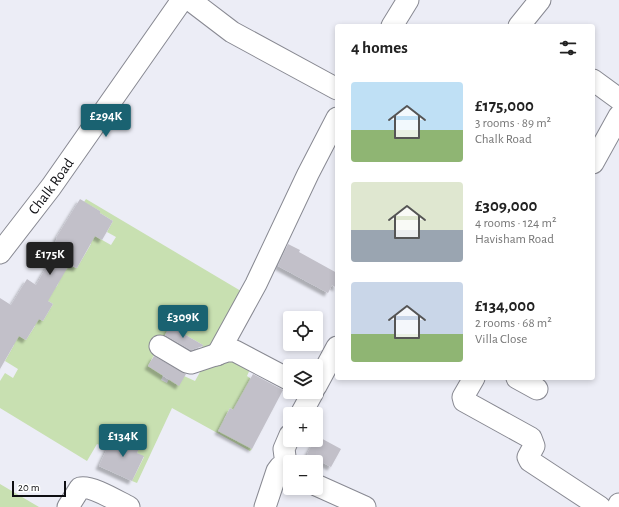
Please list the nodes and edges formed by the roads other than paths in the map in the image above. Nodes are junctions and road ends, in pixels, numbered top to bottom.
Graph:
1 (182, 0) edge
2 (190, 0) edge
3 (408, 0) edge
4 (533, 2) edge
5 (393, 24) edge
6 (520, 24) edge
7 (595, 81) edge
8 (335, 87) edge
9 (619, 99) edge
10 (619, 116) edge
11 (335, 122) edge
12 (595, 159) edge
13 (0, 253) edge
14 (160, 346) dead end
15 (335, 351) edge
16 (217, 355) junction
17 (323, 373) edge
18 (283, 376) edge
19 (473, 380) edge
20 (520, 380) edge
21 (537, 390) dead end
22 (283, 467) edge
23 (323, 488) edge
24 (68, 507) edge
25 (129, 507) edge
26 (265, 507) edge
27 (364, 507) edge
28 (600, 507) edge

1 - 13 street, Chalk Road
2 - 8 street
3 - 5 street
4 - 6 street
7 - 9 street
10 - 12 street
11 - 16 street
14 - 16 street
15 - 17 street
16 - 18 street
19 - 28 street
20 - 21 street
22 - 26 street
23 - 27 street
24 - 25 street

